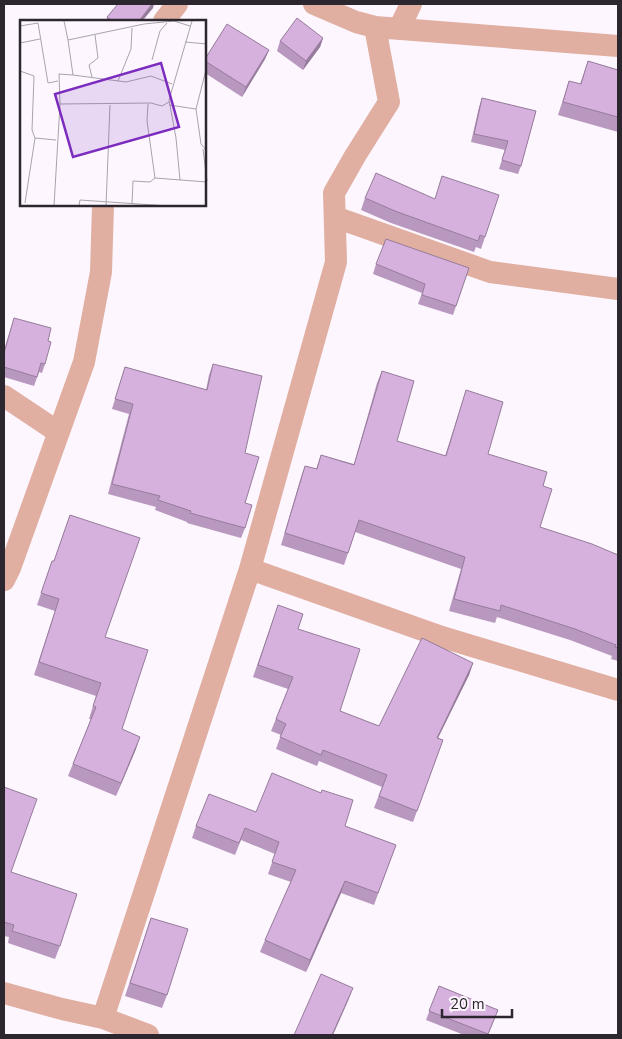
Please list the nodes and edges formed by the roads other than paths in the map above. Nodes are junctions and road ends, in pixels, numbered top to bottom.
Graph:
1 (178, 4) edge
2 (314, 4) edge
3 (411, 4) edge
4 (165, 20) edge
5 (376, 27) junction
6 (399, 29) junction
7 (618, 46) edge
8 (103, 206) edge
9 (335, 217) junction
10 (618, 289) edge
11 (4, 396) edge
12 (58, 432) junction
13 (250, 569) junction
14 (6, 575) edge
15 (618, 690) edge
16 (4, 993) edge
17 (103, 1018) junction
18 (148, 1035) edge

1 - 4 street
2 - 5 street
3 - 6 street
5 - 6 street
5 - 9 street
6 - 7 street
8 - 12 street
9 - 10 street
9 - 13 street
11 - 12 street
12 - 14 street
13 - 15 street
13 - 17 street
16 - 17 street
17 - 18 street

